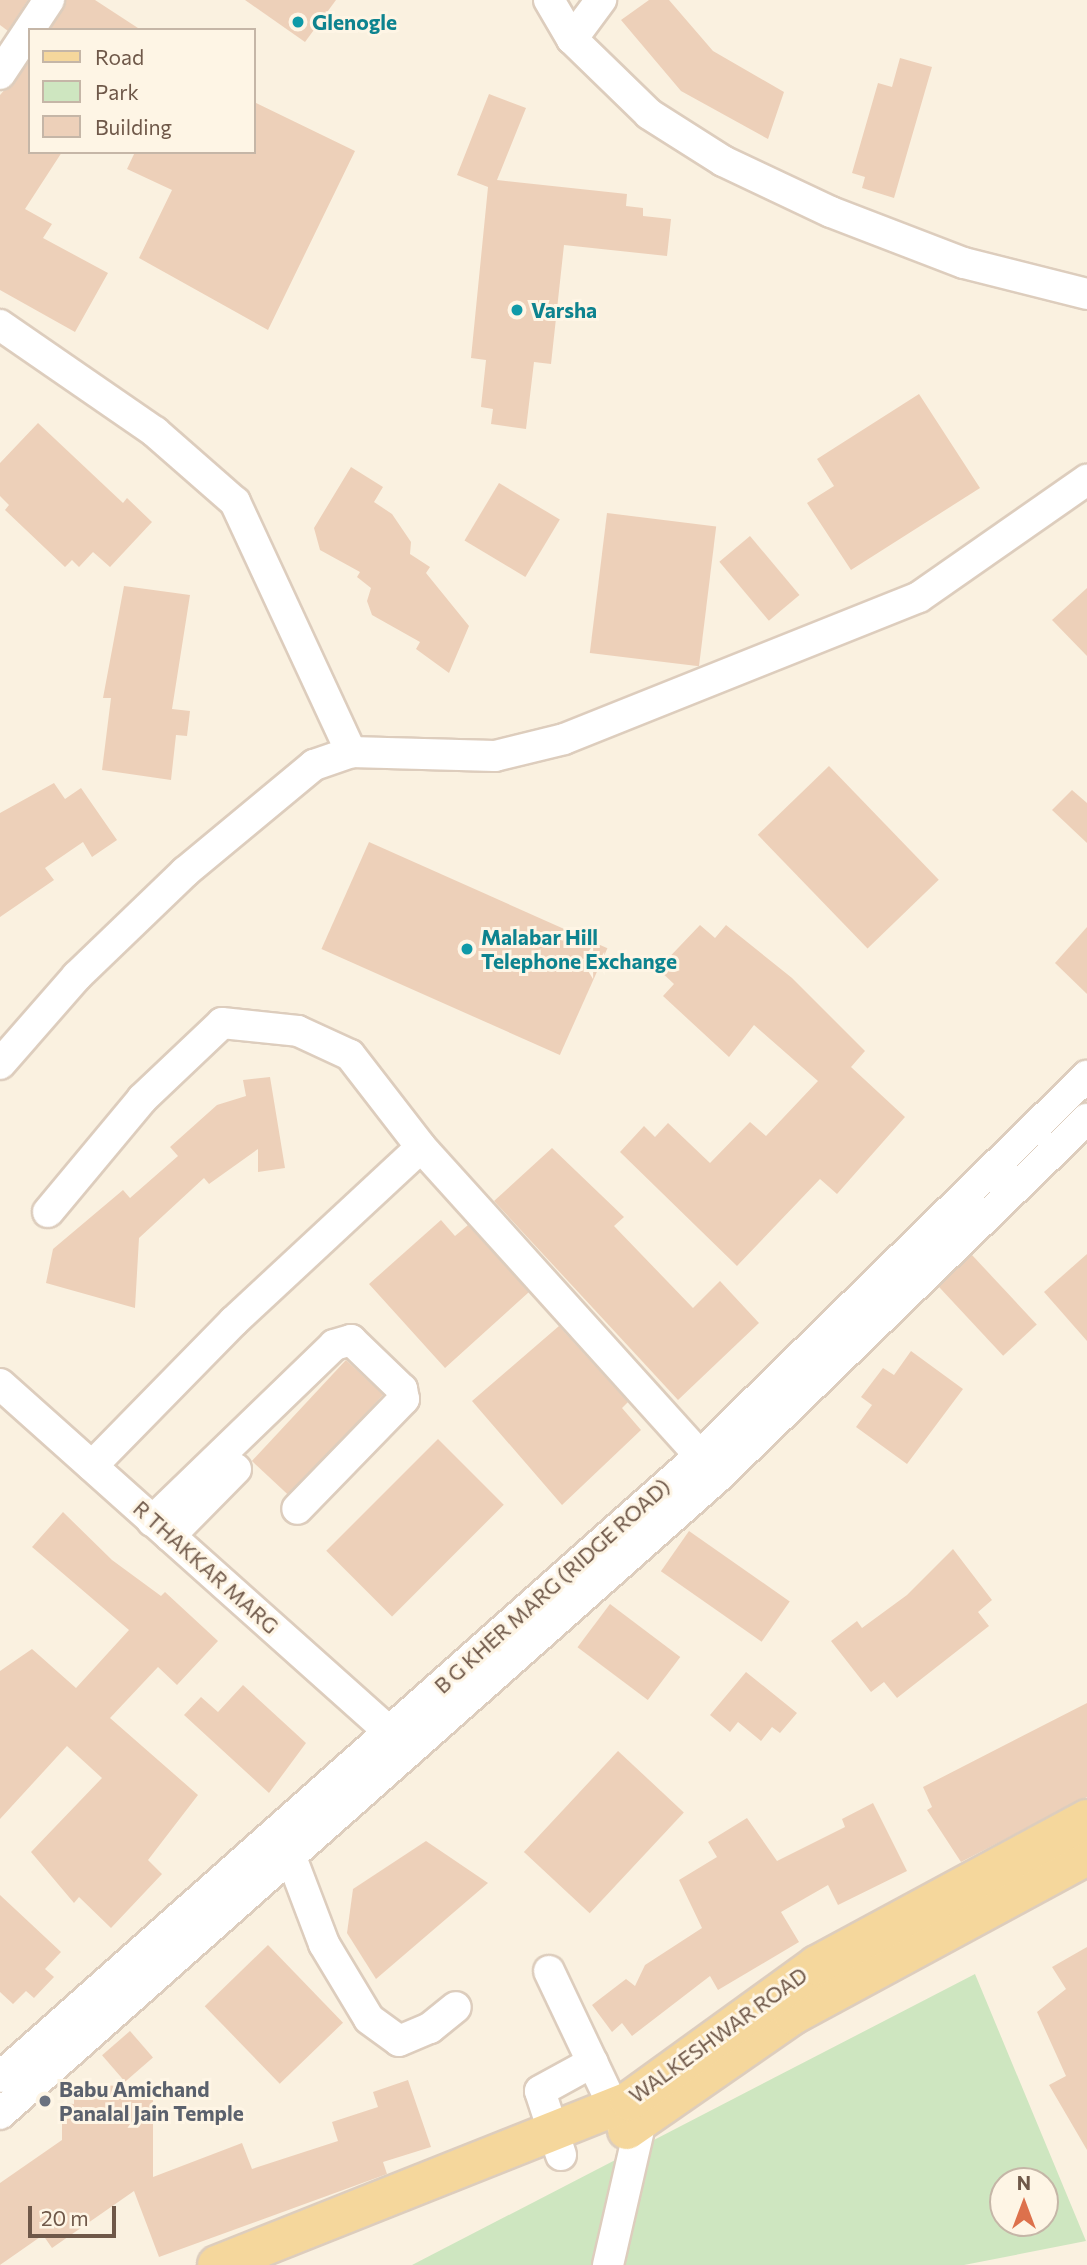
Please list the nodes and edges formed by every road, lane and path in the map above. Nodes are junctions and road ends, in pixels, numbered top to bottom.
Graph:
1 (48, 0) edge
2 (549, 0) edge
3 (601, 0) edge
4 (30, 28) edge
5 (28, 31) edge
6 (572, 39) junction
7 (0, 74) edge
8 (1087, 294) edge
9 (0, 325) edge
10 (1087, 480) edge
11 (351, 752) junction
12 (0, 1064) edge
13 (1087, 1076) edge
14 (1087, 1119) edge
15 (421, 1147) junction
16 (48, 1212) dead end
17 (0, 1384) edge
18 (92, 1466) junction
19 (709, 1466) junction
20 (236, 1469) dead end
21 (297, 1509) dead end
22 (161, 1528) junction
23 (389, 1730) junction
24 (410, 1752) junction
25 (1087, 1819) edge
26 (1087, 1856) edge
27 (291, 1857) junction
28 (548, 1971) dead end
29 (456, 2007) dead end
30 (593, 2063) junction
31 (0, 2077) edge
32 (0, 2114) edge
33 (627, 2116) junction
34 (558, 2143) junction
35 (217, 2265) edge
36 (278, 2265) edge
37 (608, 2265) edge

1 - 4 street
2 - 6 street
3 - 6 street
5 - 7 street
6 - 8 street
9 - 11 street
10 - 11 street
11 - 12 street
13 - 19 street, B G KHER MARG (RIDGE ROAD)
14 - 19 street, B G KHER MARG (RIDGE ROAD)
15 - 16 street
15 - 18 street
15 - 19 street
17 - 18 street, R THAKKAR MARG
18 - 22 street, R THAKKAR MARG
19 - 23 street, B G KHER MARG (RIDGE ROAD)
19 - 24 street, B G KHER MARG (RIDGE ROAD)
20 - 22 street
21 - 22 street
22 - 23 street, R THAKKAR MARG
23 - 24 street, R THAKKAR MARG
23 - 31 street, B G KHER MARG (RIDGE ROAD)
24 - 27 street, B G KHER MARG (RIDGE ROAD)
25 - 33 main road, WALKESHWAR ROAD
26 - 33 main road, WALKESHWAR ROAD
27 - 29 street
27 - 32 street, B G KHER MARG (RIDGE ROAD)
28 - 30 street
30 - 33 street
30 - 34 street
33 - 34 main road, WALKESHWAR ROAD
33 - 37 street
34 - 35 main road, WALKESHWAR ROAD
34 - 36 main road, WALKESHWAR ROAD

